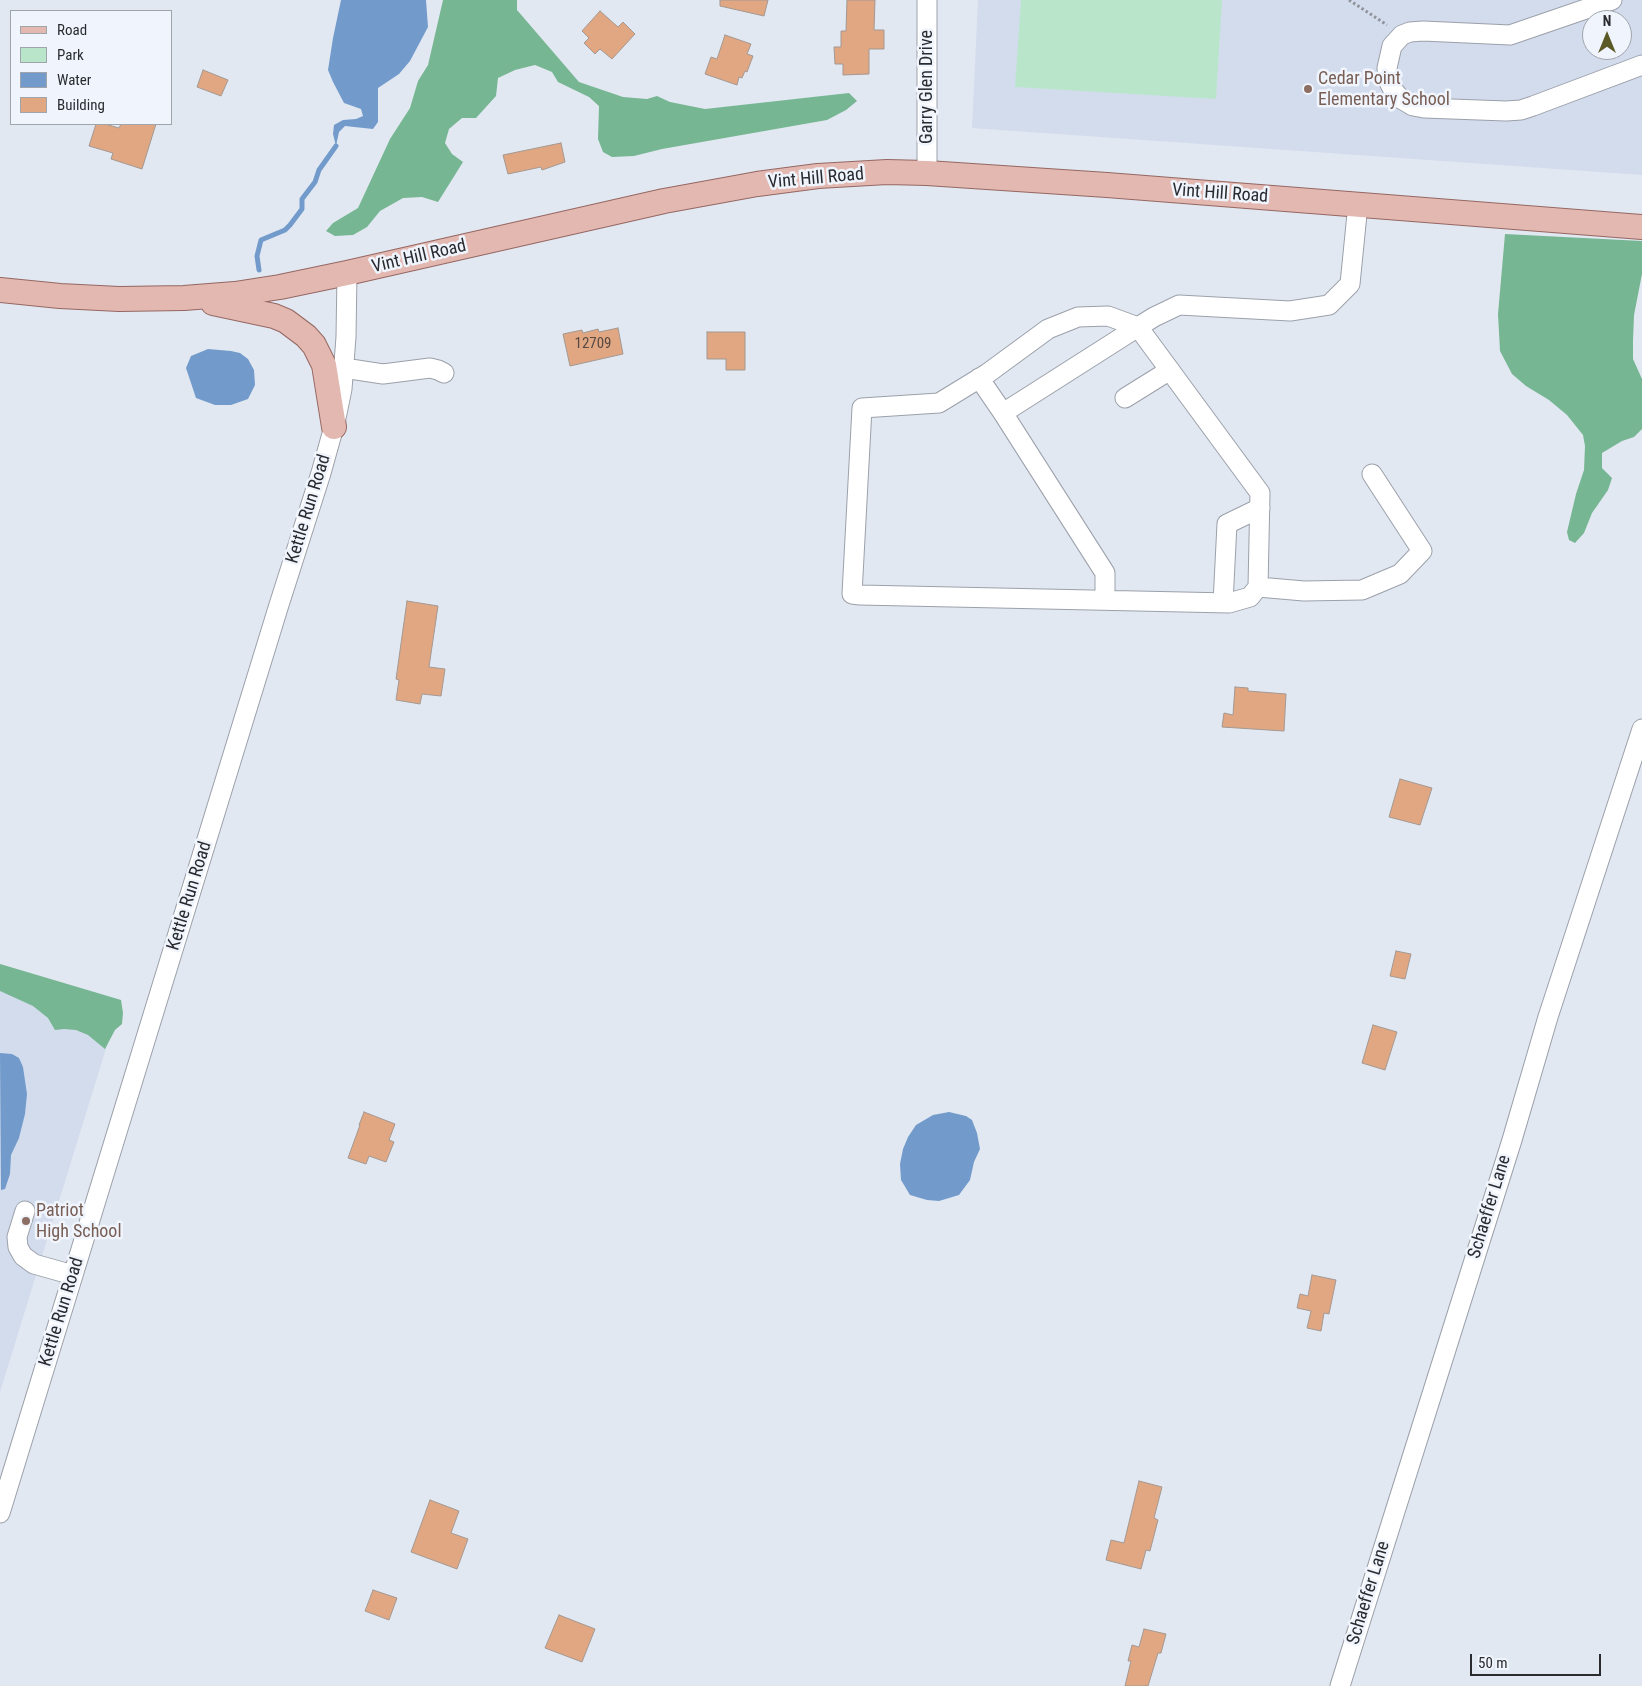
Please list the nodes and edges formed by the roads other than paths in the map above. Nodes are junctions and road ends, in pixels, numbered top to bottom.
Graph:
1 (926, 0) edge
2 (1612, 0) edge
3 (1642, 65) edge
4 (927, 173) junction
5 (1358, 204) junction
6 (1642, 226) edge
7 (347, 273) junction
8 (0, 290) edge
9 (184, 298) junction
10 (1138, 327) junction
11 (344, 368) junction
12 (1170, 370) junction
13 (444, 372) dead end
14 (979, 378) junction
15 (1125, 398) dead end
16 (1003, 414) junction
17 (334, 427) junction
18 (1372, 474) dead end
19 (1260, 508) junction
20 (1258, 586) junction
21 (1105, 600) junction
22 (1223, 603) junction
23 (1642, 729) edge
24 (25, 1210) dead end
25 (73, 1275) junction
26 (0, 1513) edge
27 (1340, 1686) edge

1 - 4 street, Garry Glen Drive
2 - 3 street
4 - 5 main road, Vint Hill Road
4 - 7 main road, Vint Hill Road
5 - 6 main road, Vint Hill Road
5 - 10 street
7 - 9 main road, Vint Hill Road
7 - 11 street, Kettle Run Road
8 - 9 main road, Vint Hill Road
9 - 17 main road
10 - 12 street
10 - 14 street
10 - 16 street
11 - 13 street
11 - 17 street, Kettle Run Road
12 - 15 street
12 - 19 street
14 - 16 street
14 - 21 street
16 - 21 street
17 - 25 street, Kettle Run Road
18 - 20 street
19 - 20 street
19 - 22 street
20 - 22 street
21 - 22 street
23 - 27 street, Schaeffer Lane
24 - 25 street
25 - 26 street, Kettle Run Road

